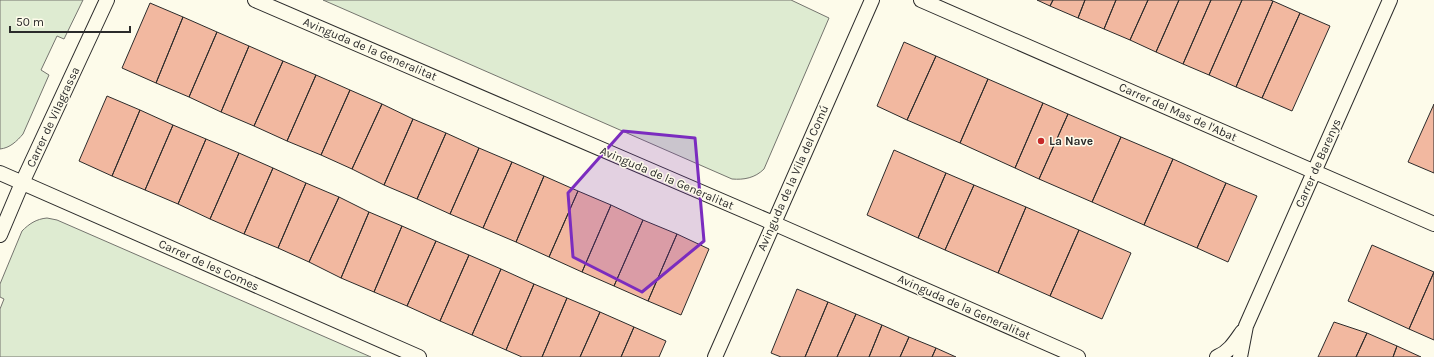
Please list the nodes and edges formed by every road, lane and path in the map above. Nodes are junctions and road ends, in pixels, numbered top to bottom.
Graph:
1 (107, 0) edge
2 (255, 0) edge
3 (872, 0) edge
4 (921, 0) edge
5 (1390, 0) edge
6 (1315, 172) junction
7 (0, 173) edge
8 (22, 183) junction
9 (773, 224) junction
10 (1434, 224) edge
11 (0, 234) edge
12 (1246, 326) junction
13 (418, 357) edge
14 (715, 357) edge
15 (1078, 357) edge
16 (1217, 357) edge
17 (1240, 357) edge

1 - 8 street, Carrer de Vilagrassa
2 - 9 street, Avinguda de la Generalitat
3 - 9 street, Avinguda de la Vila del Comú
4 - 6 street, Carrer del Mas de l'Abat
5 - 6 street, Carrer de Barenys
6 - 10 street, Carrer del Mas de l'Abat
6 - 12 street, Carrer de Barenys
7 - 8 street, Carrer de les Comes
8 - 11 street, Carrer de Vilagrassa
8 - 13 street, Carrer de les Comes
9 - 14 street, Avinguda de la Vila del Comú
9 - 15 street, Avinguda de la Generalitat
12 - 16 street, Carrer de Barenys
12 - 17 street, Carrer de Barenys

